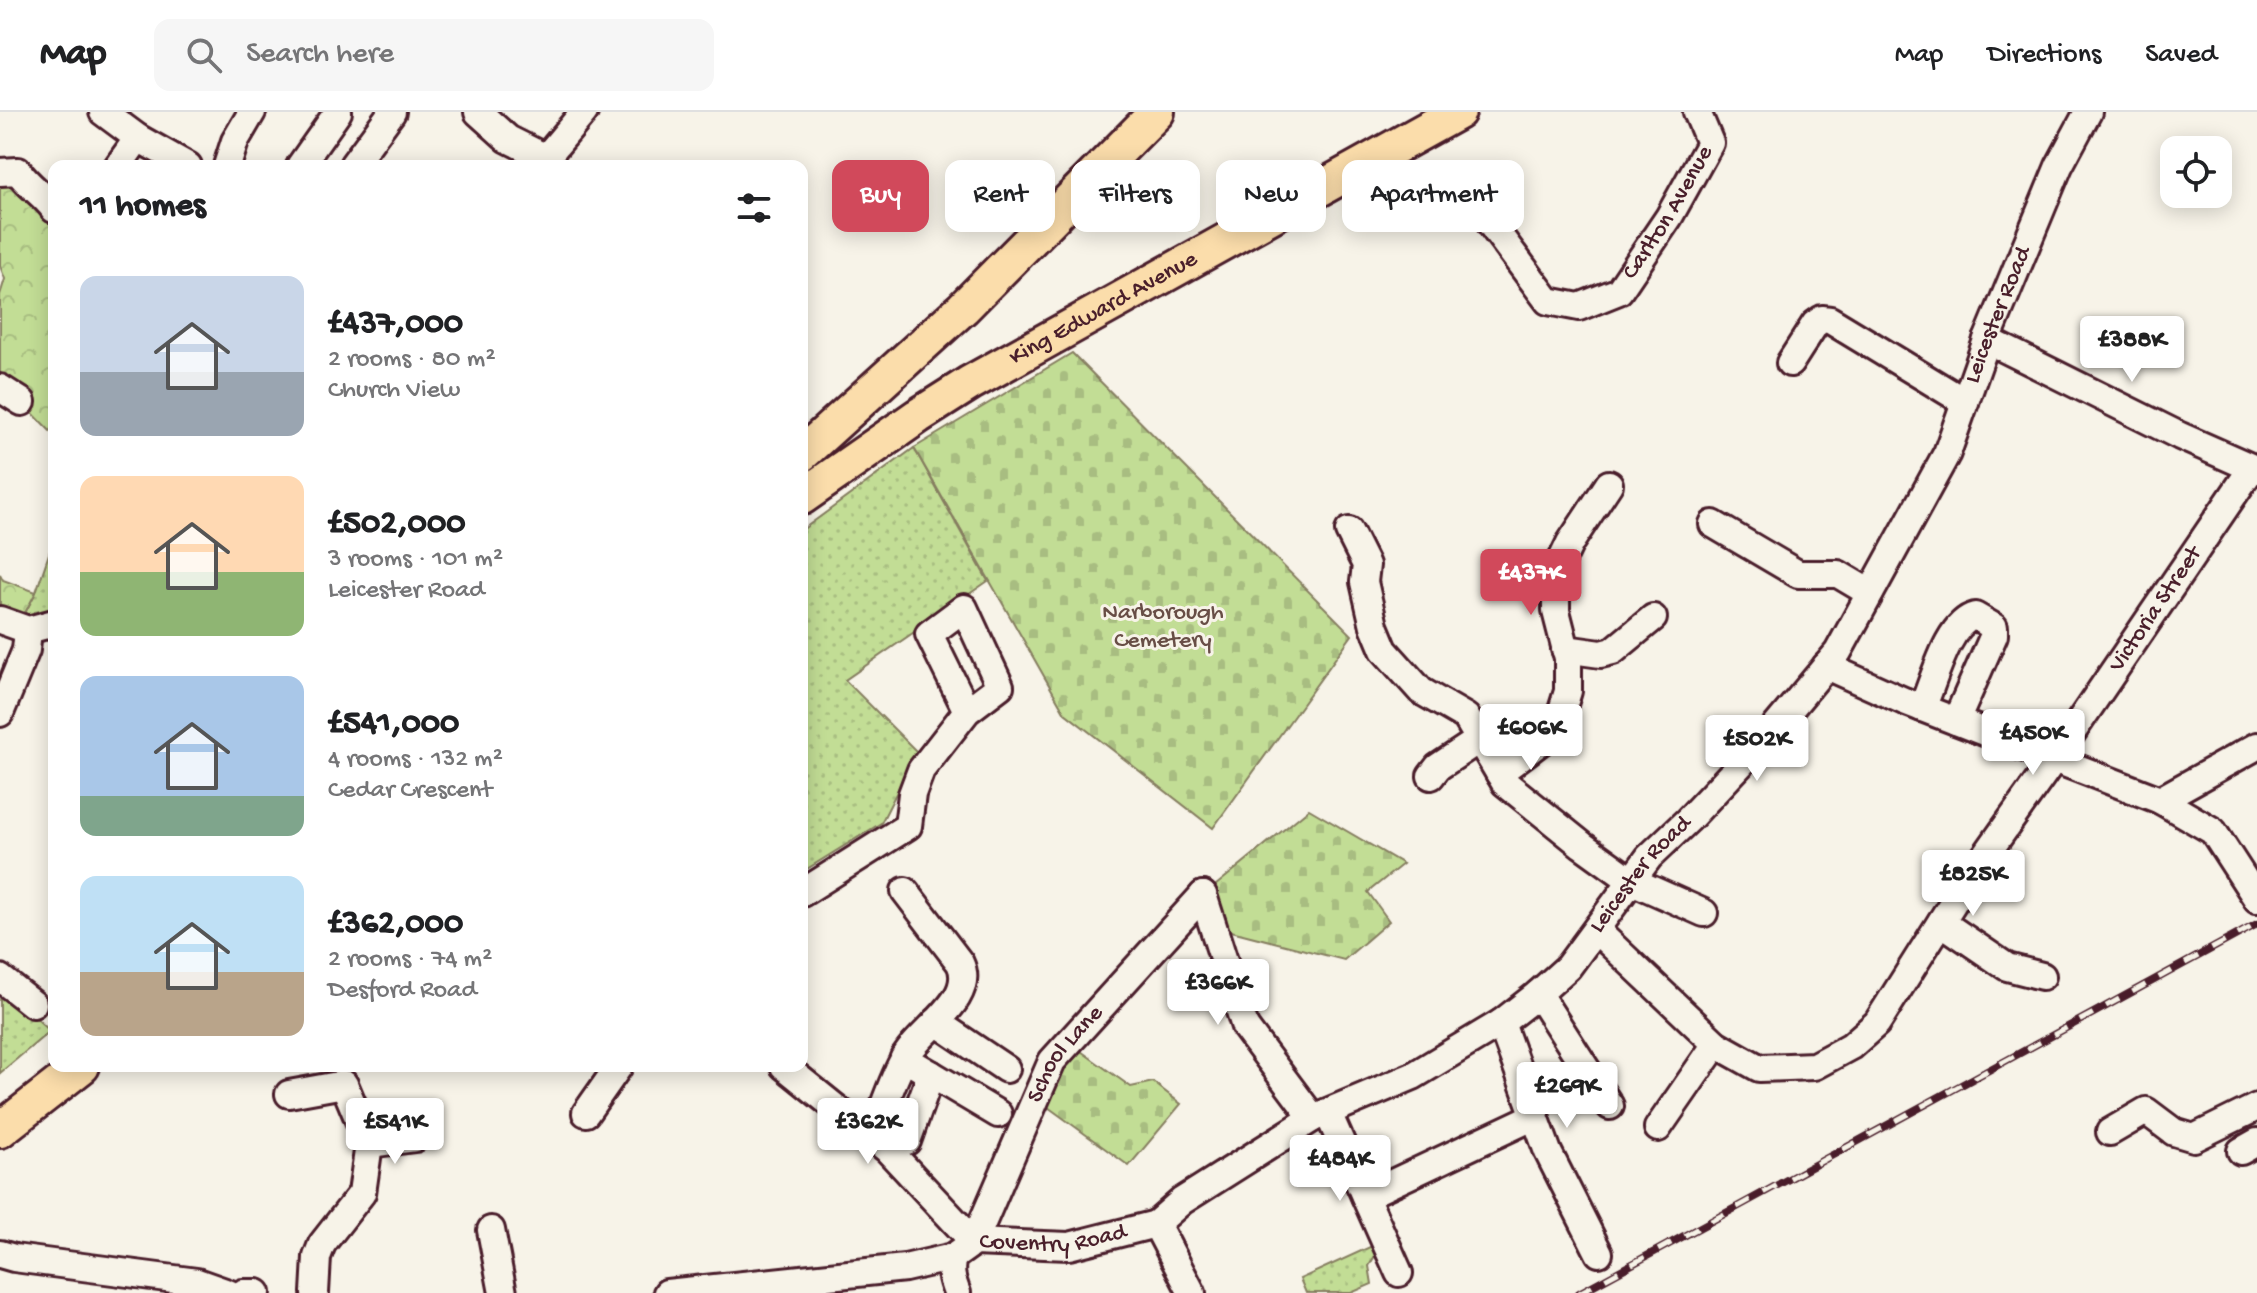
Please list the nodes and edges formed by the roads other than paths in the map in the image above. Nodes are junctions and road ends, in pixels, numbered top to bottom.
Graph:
1 (103, 112) edge
2 (252, 112) edge
3 (338, 112) edge
4 (392, 112) edge
5 (478, 112) edge
6 (584, 112) edge
7 (1157, 112) edge
8 (1458, 112) edge
9 (1697, 112) edge
10 (2088, 112) edge
11 (138, 138) junction
12 (122, 160) edge
13 (177, 160) edge
14 (230, 160) edge
15 (304, 160) edge
16 (357, 160) edge
17 (538, 160) edge
18 (543, 160) edge
19 (0, 172) edge
20 (48, 201) edge
21 (1497, 232) edge
22 (1987, 340) junction
23 (1790, 363) dead end
24 (0, 388) edge
25 (22, 402) dead end
26 (1965, 402) junction
27 (808, 449) edge
28 (2254, 469) edge
29 (1609, 484) dead end
30 (808, 493) edge
31 (1713, 524) dead end
32 (1349, 531) dead end
33 (1870, 593) junction
34 (1653, 618) dead end
35 (0, 620) edge
36 (48, 625) edge
37 (28, 630) junction
38 (1565, 649) junction
39 (1826, 666) junction
40 (1922, 708) junction
41 (967, 711) dead end
42 (0, 713) edge
43 (1956, 721) junction
44 (1480, 739) junction
45 (2257, 746) edge
46 (2054, 759) junction
47 (1499, 773) junction
48 (1431, 776) dead end
49 (2160, 800) junction
50 (1632, 881) junction
51 (808, 889) edge
52 (905, 891) dead end
53 (2252, 891) edge
54 (1704, 913) dead end
55 (1941, 922) junction
56 (1597, 931) junction
57 (2042, 976) dead end
58 (0, 978) edge
59 (1538, 994) junction
60 (33, 1004) dead end
61 (936, 1022) junction
62 (1501, 1023) junction
63 (1716, 1044) junction
64 (904, 1058) junction
65 (48, 1067) edge
66 (1006, 1069) dead end
67 (71, 1072) edge
68 (615, 1072) edge
69 (791, 1072) edge
70 (931, 1074) junction
71 (345, 1075) edge
72 (289, 1094) dead end
73 (14, 1102) edge
74 (1610, 1106) dead end
75 (2257, 1107) edge
76 (586, 1113) dead end
77 (998, 1114) dead end
78 (1321, 1116) junction
79 (1535, 1116) junction
80 (1658, 1128) dead end
81 (0, 1130) edge
82 (2110, 1132) dead end
83 (415, 1138) dead end
84 (872, 1138) junction
85 (907, 1141) dead end
86 (369, 1144) junction
87 (1365, 1196) junction
88 (1156, 1224) junction
89 (491, 1230) dead end
90 (964, 1250) junction
91 (1599, 1253) dead end
92 (0, 1254) edge
93 (1399, 1273) dead end
94 (228, 1293) edge
95 (243, 1293) edge
96 (257, 1293) edge
97 (315, 1293) edge
98 (503, 1293) edge
99 (667, 1293) edge
100 (957, 1293) edge
101 (1192, 1293) edge

1 - 11 street
2 - 14 street
3 - 15 street
4 - 16 street
5 - 17 street
6 - 18 street
7 - 27 main road
8 - 30 main road, King Edward Avenue
9 - 21 street, Carlton Avenue
10 - 22 street, Leicester Road
11 - 12 street
11 - 13 street
19 - 20 street
22 - 26 street, Leicester Road
22 - 28 street
23 - 26 street
24 - 25 street
26 - 33 street, Leicester Road
28 - 46 street, Victoria Street
29 - 38 street
31 - 33 street
32 - 44 street
33 - 39 street, Leicester Road
34 - 38 street
35 - 37 street
36 - 37 street
37 - 42 street
38 - 47 street
39 - 40 street
39 - 50 street, Leicester Road
40 - 43 street
40 - 43 street
41 - 51 street
43 - 46 street
44 - 47 street
44 - 48 street
45 - 49 street
46 - 49 street
46 - 55 street, Victoria Street
47 - 50 street
49 - 53 street
50 - 54 street
50 - 56 street, Leicester Road
52 - 61 street
55 - 57 street
55 - 63 street, Victoria Street
56 - 59 street, Leicester Road
56 - 63 street, Victoria Street
58 - 60 street
59 - 62 street, Leicester Road
59 - 74 street
61 - 64 street
61 - 66 street
62 - 78 street, Leicester Road
62 - 79 street
63 - 80 street
64 - 70 street
64 - 84 street
65 - 73 main road
67 - 73 main road
68 - 76 street
69 - 84 street
70 - 77 street
70 - 85 street
71 - 72 street
71 - 86 street
73 - 81 main road
75 - 82 street
78 - 87 street
78 - 88 street, Leicester Road
78 - 90 street, School Lane
79 - 87 street
79 - 91 street
83 - 86 street
84 - 90 street
86 - 97 street
87 - 93 street
88 - 90 street, Coventry Road
88 - 101 street
89 - 98 street
90 - 99 street, Coventry Road
90 - 100 street
92 - 94 street
95 - 96 street

